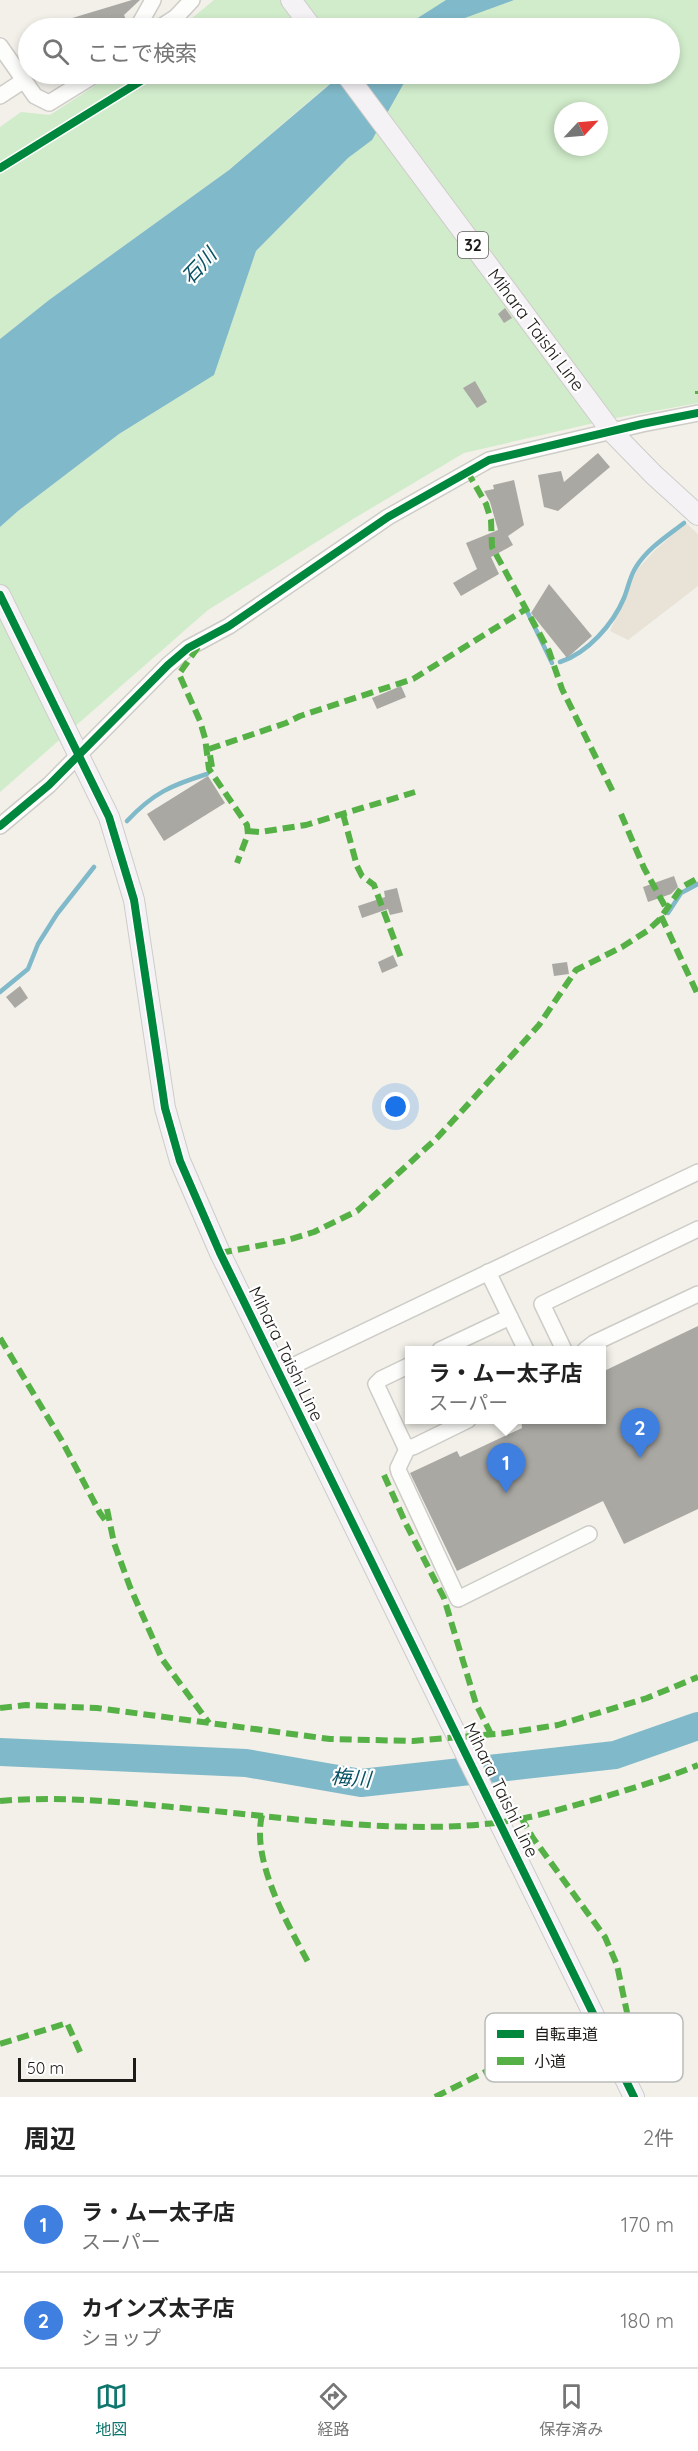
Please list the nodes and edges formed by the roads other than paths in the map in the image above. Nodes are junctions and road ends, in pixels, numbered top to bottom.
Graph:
1 (153, 0) edge
2 (192, 0) edge
3 (291, 0) edge
4 (143, 18) edge
5 (174, 18) edge
6 (304, 18) edge
7 (0, 46) edge
8 (18, 73) edge
9 (18, 84) edge
10 (25, 84) edge
11 (80, 84) edge
12 (353, 84) edge
13 (0, 96) edge
14 (698, 413) edge
15 (606, 424) junction
16 (698, 515) edge
17 (0, 595) edge
18 (75, 750) junction
19 (0, 826) edge
20 (698, 1172) edge
21 (698, 1229) edge
22 (488, 1272) junction
23 (698, 1294) edge
24 (510, 1317) junction
25 (448, 1346) edge
26 (524, 1346) edge
27 (562, 1346) edge
28 (590, 1346) edge
29 (405, 1367) edge
30 (278, 1372) junction
31 (458, 1424) edge
32 (408, 1447) junction
33 (589, 1534) dead end
34 (593, 2013) edge
35 (627, 2082) edge
36 (634, 2097) edge

1 - 4 street
2 - 5 street
3 - 6 main road
7 - 8 street
9 - 13 street
10 - 11 street
12 - 15 main road, Mihara Taishi Line / 32
14 - 15 street
15 - 16 main road, Mihara Taishi Line / 32
15 - 18 street
17 - 18 main road, Mihara Taishi Line
18 - 19 street
18 - 30 main road, Mihara Taishi Line
20 - 22 street
21 - 27 street
22 - 24 street
22 - 30 street
23 - 28 street
24 - 25 street
24 - 26 street
29 - 32 street
30 - 34 main road, Mihara Taishi Line
31 - 32 street
32 - 33 street
35 - 36 main road, Mihara Taishi Line

